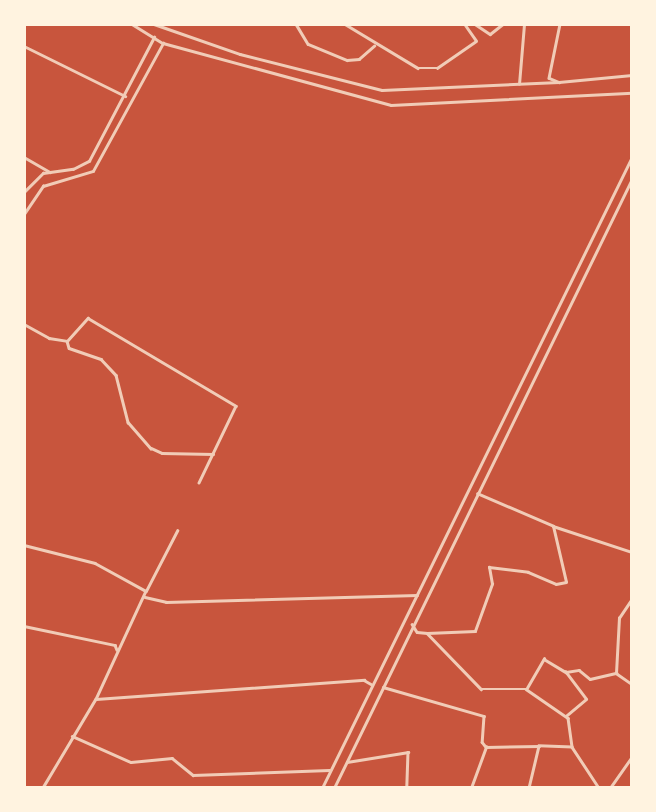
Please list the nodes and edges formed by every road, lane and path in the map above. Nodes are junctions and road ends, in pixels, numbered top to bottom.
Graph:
1 (132, 24) edge
2 (154, 24) edge
3 (290, 24) edge
4 (345, 24) edge
5 (464, 24) edge
6 (475, 24) edge
7 (503, 24) edge
8 (523, 24) edge
9 (560, 24) edge
10 (296, 25) edge
11 (154, 37) junction
12 (163, 43) junction
13 (24, 46) edge
14 (374, 46) junction
15 (632, 75) edge
16 (559, 82) junction
17 (519, 84) junction
18 (632, 93) edge
19 (125, 96) junction
20 (24, 157) edge
21 (632, 157) edge
22 (50, 172) junction
23 (632, 179) edge
24 (24, 192) edge
25 (24, 214) edge
26 (24, 324) edge
27 (67, 341) junction
28 (213, 455) junction
29 (199, 483) dead end
30 (478, 494) junction
31 (553, 526) junction
32 (177, 531) dead end
33 (24, 545) edge
34 (632, 552) edge
35 (146, 591) junction
36 (417, 595) junction
37 (145, 597) junction
38 (632, 599) edge
39 (411, 624) junction
40 (24, 626) edge
41 (427, 634) junction
42 (118, 652) junction
43 (566, 672) junction
44 (616, 673) junction
45 (632, 684) edge
46 (372, 685) junction
47 (383, 687) junction
48 (526, 689) junction
49 (96, 699) junction
50 (566, 716) junction
51 (72, 736) junction
52 (486, 747) junction
53 (539, 747) junction
54 (572, 747) junction
55 (630, 760) edge
56 (347, 762) junction
57 (330, 771) junction
58 (43, 788) edge
59 (322, 788) edge
60 (334, 788) edge
61 (407, 788) edge
62 (471, 788) edge
63 (529, 788) edge
64 (599, 788) edge
65 (610, 788) edge

1 - 11 street
2 - 17 street
3 - 10 street
4 - 14 street
5 - 14 street
6 - 7 street
8 - 17 street
9 - 16 street
10 - 14 street
11 - 12 street
11 - 19 street
12 - 18 street
12 - 25 street
13 - 19 street
15 - 16 street
16 - 17 street
19 - 22 street
20 - 22 street
21 - 36 street
22 - 24 street
23 - 30 street
26 - 27 street
27 - 28 street
27 - 28 street
28 - 29 street
30 - 31 street
30 - 39 street
31 - 34 street
31 - 41 street
32 - 35 street
33 - 35 street
35 - 37 street
36 - 37 street
36 - 46 street
37 - 42 street
38 - 44 street
39 - 41 street
39 - 47 street
40 - 42 street
41 - 48 street
42 - 49 street
43 - 44 street
43 - 48 street
43 - 50 street
44 - 45 street
46 - 49 street
46 - 57 street
47 - 52 street
47 - 56 street
48 - 50 street
49 - 51 street
50 - 54 street
51 - 57 street
51 - 58 street
52 - 53 street
52 - 62 street
53 - 54 street
53 - 63 street
54 - 64 street
55 - 65 street
56 - 60 street
56 - 61 street
57 - 59 street

